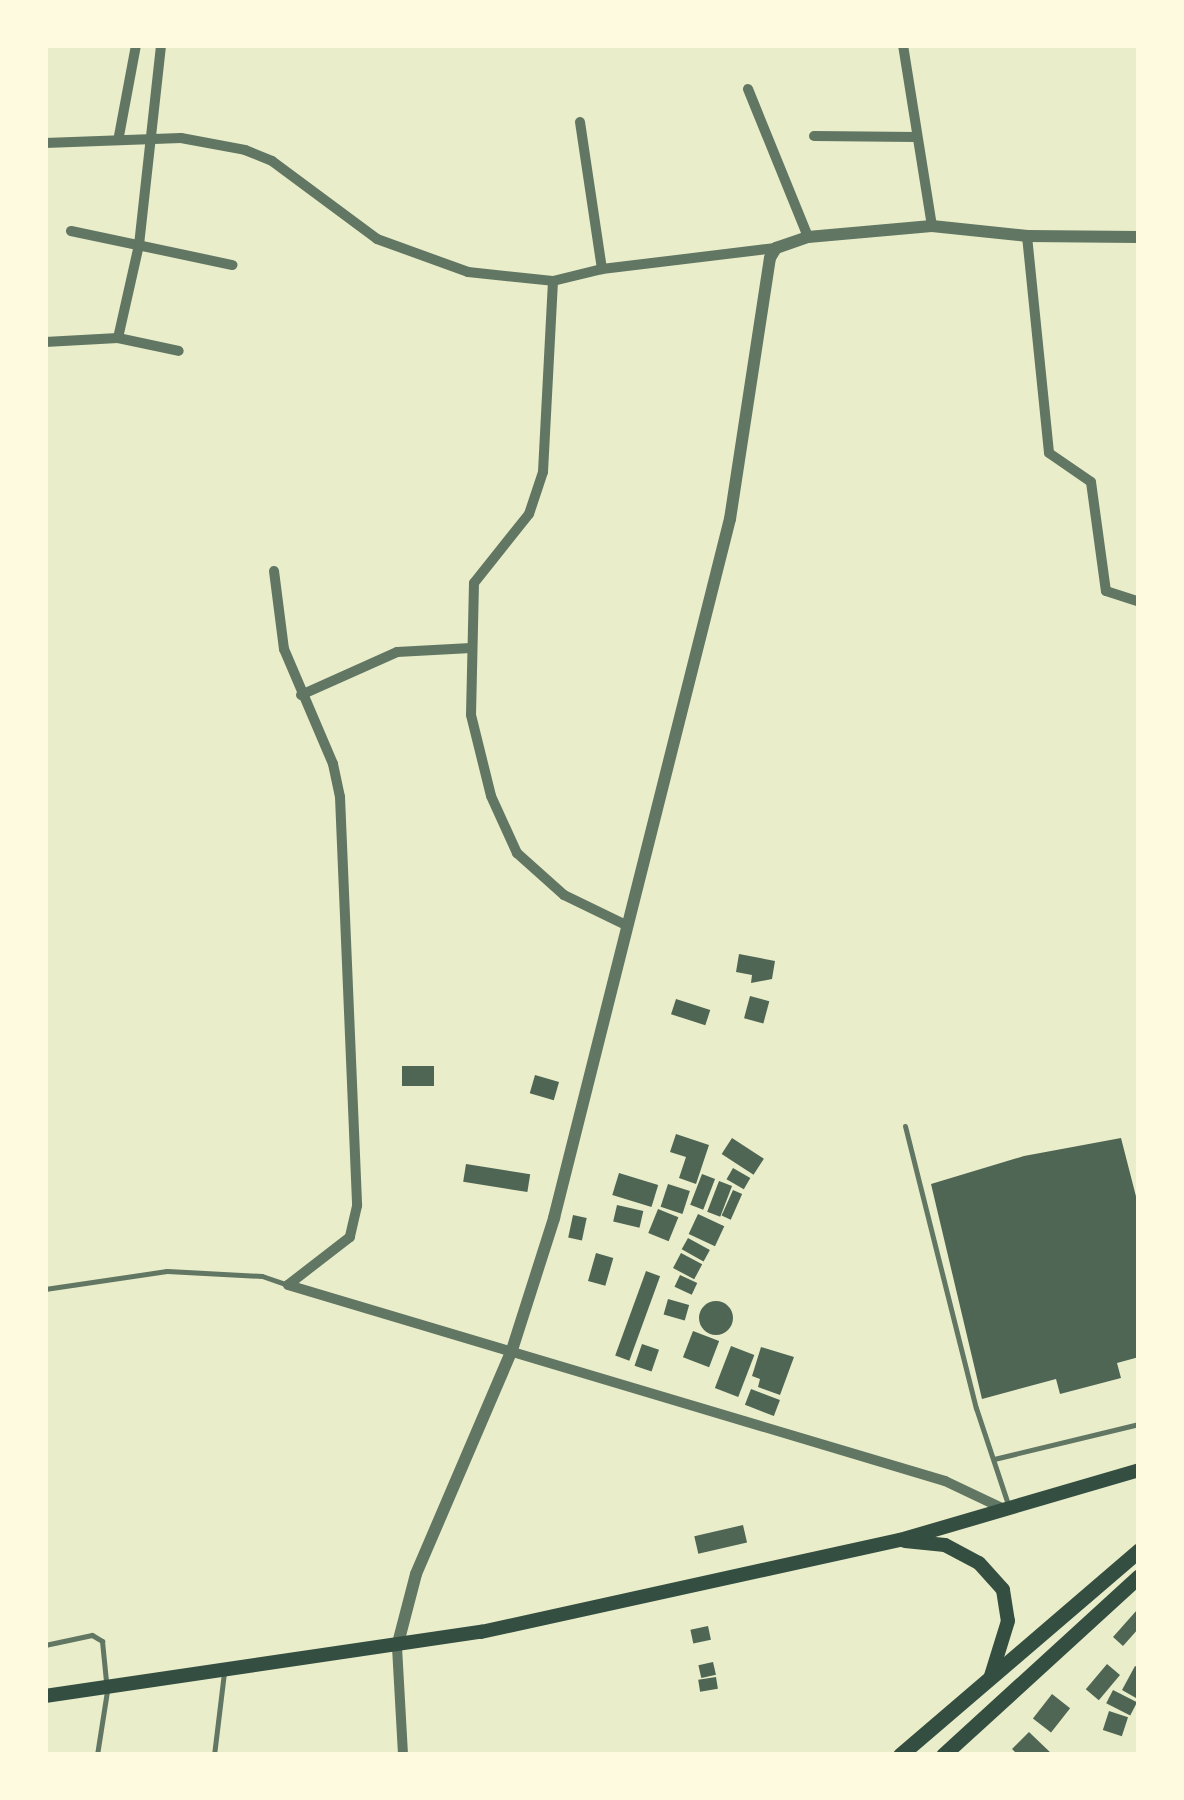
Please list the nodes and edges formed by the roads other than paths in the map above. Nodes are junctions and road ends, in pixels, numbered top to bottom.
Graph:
1 (136, 45) edge
2 (161, 45) edge
3 (903, 45) edge
4 (748, 90) dead end
5 (580, 122) dead end
6 (119, 136) junction
7 (814, 136) dead end
8 (916, 137) junction
9 (148, 138) junction
10 (45, 142) edge
11 (932, 226) junction
12 (71, 231) dead end
13 (1027, 236) junction
14 (808, 237) junction
15 (1139, 237) edge
16 (139, 245) junction
17 (776, 248) junction
18 (232, 265) dead end
19 (602, 269) junction
20 (552, 282) junction
21 (118, 338) junction
22 (45, 342) edge
23 (180, 351) dead end
24 (274, 572) dead end
25 (1139, 602) edge
26 (471, 648) junction
27 (301, 695) junction
28 (624, 924) junction
29 (904, 1126) dead end
30 (288, 1285) junction
31 (45, 1289) edge
32 (512, 1350) junction
33 (1139, 1424) edge
34 (994, 1459) junction
35 (1139, 1470) edge
36 (1005, 1507) junction
37 (900, 1540) junction
38 (1139, 1550) edge
39 (1139, 1576) edge
40 (45, 1645) edge
41 (398, 1647) junction
42 (224, 1672) junction
43 (991, 1676) junction
44 (107, 1691) junction
45 (45, 1696) edge
46 (97, 1755) edge
47 (214, 1755) edge
48 (403, 1755) edge
49 (900, 1755) edge
50 (942, 1755) edge

1 - 6 street
2 - 9 street
3 - 8 street
4 - 14 street
5 - 19 street
6 - 9 street
6 - 10 street
7 - 8 street
8 - 11 street
9 - 16 street
9 - 20 street
11 - 13 street
11 - 14 street
12 - 16 street
13 - 15 street
13 - 25 street
14 - 17 street
16 - 18 street
16 - 21 street
17 - 19 street
17 - 28 street
19 - 20 street
20 - 26 street
21 - 22 street
21 - 23 street
24 - 27 street
26 - 27 street
26 - 28 street
27 - 30 street
28 - 32 street
29 - 34 lane
30 - 31 lane
30 - 32 street
32 - 36 street
32 - 41 street
33 - 34 lane
34 - 36 lane
35 - 36 main road
36 - 37 main road
37 - 41 main road
37 - 43 main road
38 - 43 main road
39 - 50 main road
40 - 44 lane
41 - 42 main road
41 - 48 street
42 - 44 main road
42 - 47 lane
43 - 49 main road
44 - 45 main road
44 - 46 lane

